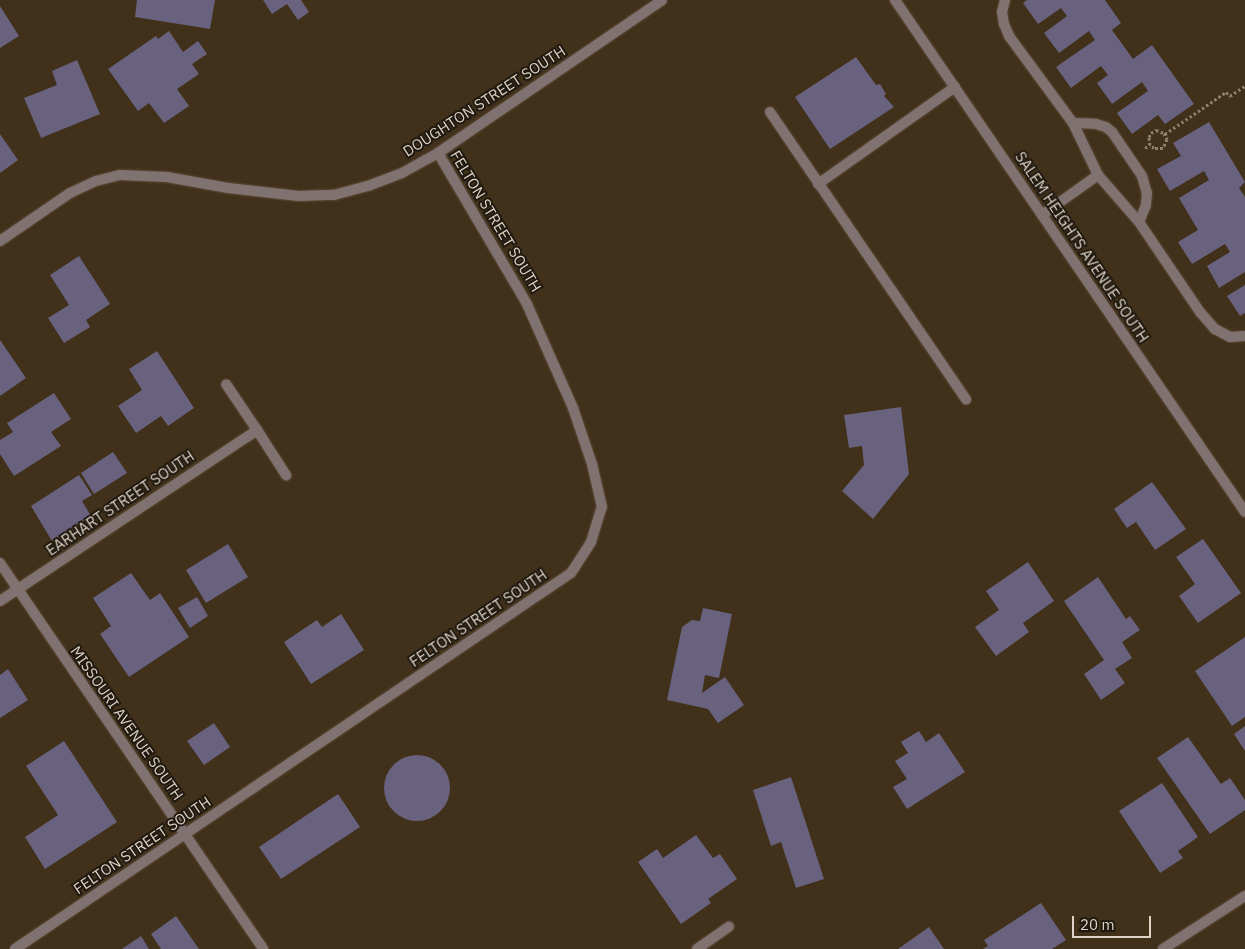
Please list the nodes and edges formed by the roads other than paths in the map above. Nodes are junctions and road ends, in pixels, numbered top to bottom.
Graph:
1 (662, 0) edge
2 (895, 0) edge
3 (1005, 0) edge
4 (954, 87) junction
5 (770, 112) dead end
6 (1073, 123) junction
7 (438, 153) junction
8 (1098, 176) junction
9 (818, 184) junction
10 (1042, 215) junction
11 (1139, 222) junction
12 (0, 241) edge
13 (1245, 336) edge
14 (226, 384) dead end
15 (966, 399) dead end
16 (257, 430) junction
17 (286, 475) dead end
18 (1245, 512) edge
19 (0, 563) edge
20 (17, 590) junction
21 (0, 601) edge
22 (186, 834) junction
23 (1245, 896) edge
24 (729, 927) dead end
25 (15, 949) edge
26 (263, 949) edge
27 (697, 949) edge
28 (1163, 949) edge

1 - 7 street, DOUGHTON STREET SOUTH
2 - 4 street, SALEM HEIGHTS AVENUE SOUTH
3 - 6 street
4 - 9 street
4 - 10 street, SALEM HEIGHTS AVENUE SOUTH
5 - 9 street
6 - 8 street
6 - 11 street
7 - 12 street, DOUGHTON STREET SOUTH
7 - 22 street, FELTON STREET SOUTH
8 - 10 street
8 - 11 street
9 - 15 street
10 - 18 street, SALEM HEIGHTS AVENUE SOUTH
11 - 13 street
14 - 16 street
16 - 17 street
16 - 20 street, EARHART STREET SOUTH
19 - 20 street, MISSOURI AVENUE SOUTH
20 - 21 street, EARHART STREET SOUTH
20 - 22 street, MISSOURI AVENUE SOUTH
22 - 25 street, FELTON STREET SOUTH
22 - 26 street, MISSOURI AVENUE SOUTH
23 - 28 street
24 - 27 street

